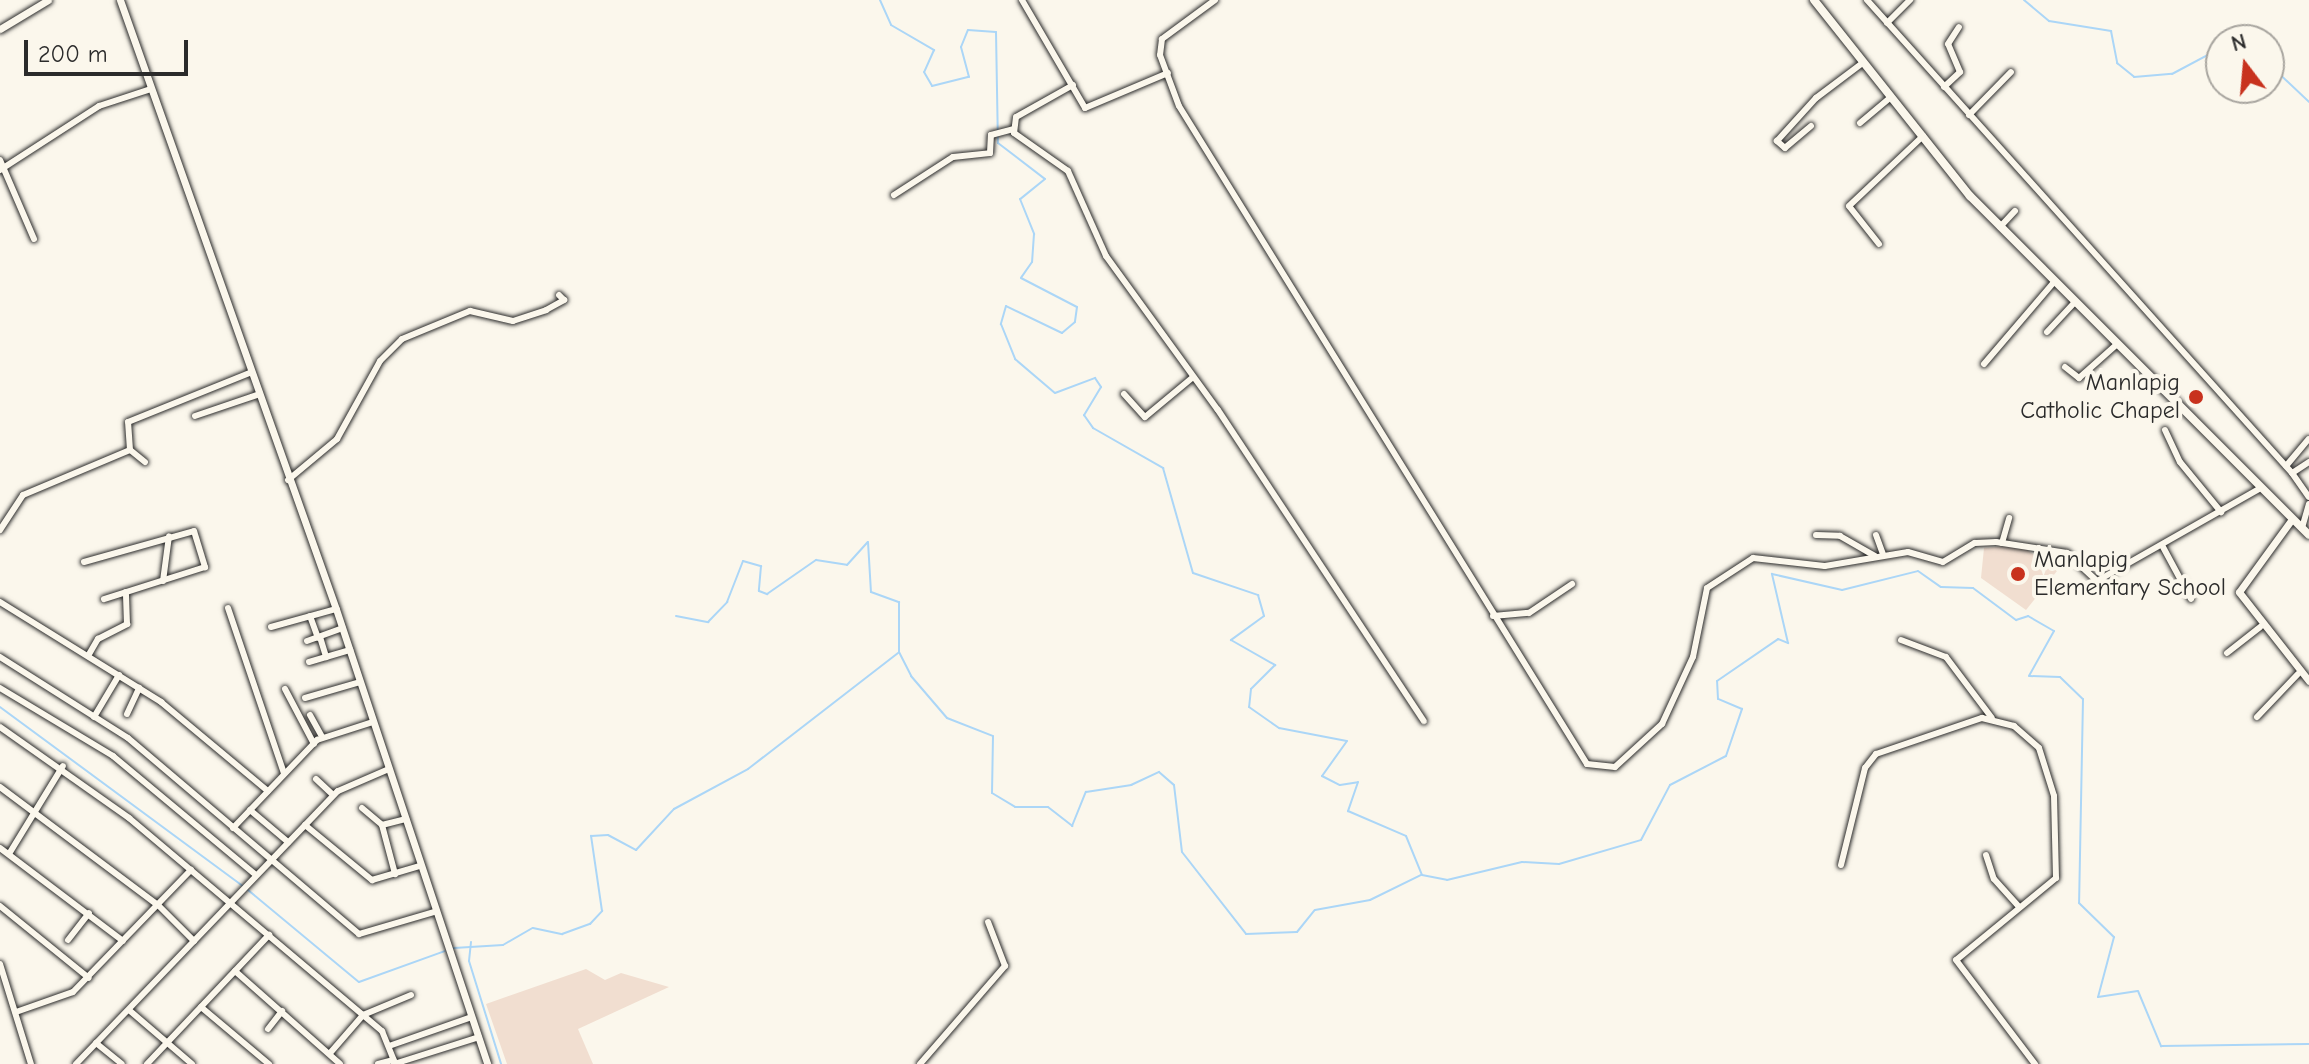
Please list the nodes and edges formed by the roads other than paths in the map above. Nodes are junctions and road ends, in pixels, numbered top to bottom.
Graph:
1 (48, 0) edge
2 (120, 0) edge
3 (1022, 0) edge
4 (1215, 0) edge
5 (1814, 0) edge
6 (1867, 0) edge
7 (1910, 0) edge
8 (1887, 23) junction
9 (1959, 27) dead end
10 (0, 29) edge
11 (1864, 62) junction
12 (2011, 72) dead end
13 (1168, 73) junction
14 (1073, 85) junction
15 (1944, 87) junction
16 (151, 89) junction
17 (1891, 97) junction
18 (1969, 115) junction
19 (1860, 123) dead end
20 (1811, 126) dead end
21 (1013, 129) junction
22 (1923, 136) junction
23 (1, 166) edge
24 (894, 195) dead end
25 (2015, 211) dead end
26 (2000, 227) junction
27 (34, 239) dead end
28 (1879, 244) dead end
29 (2054, 282) junction
30 (559, 295) dead end
31 (2074, 303) junction
32 (2047, 332) dead end
33 (2116, 345) junction
34 (1984, 364) dead end
35 (2065, 367) dead end
36 (249, 373) junction
37 (1192, 378) junction
38 (1124, 394) dead end
39 (257, 395) junction
40 (195, 416) dead end
41 (2165, 430) dead end
42 (2309, 439) edge
43 (130, 450) junction
44 (145, 462) dead end
45 (2309, 462) edge
46 (2286, 466) junction
47 (2292, 473) junction
48 (288, 480) junction
49 (2259, 489) junction
50 (2309, 496) edge
51 (2309, 504) edge
52 (2221, 512) junction
53 (2009, 518) dead end
54 (2292, 519) junction
55 (0, 530) edge
56 (2305, 532) edge
57 (1816, 535) dead end
58 (1876, 535) dead end
59 (169, 536) junction
60 (2002, 543) junction
61 (2163, 547) junction
62 (1879, 555) junction
63 (84, 562) dead end
64 (163, 581) junction
65 (2091, 581) junction
66 (1572, 584) dead end
67 (126, 592) junction
68 (2096, 592) dead end
69 (104, 599) dead end
70 (2191, 599) dead end
71 (0, 602) edge
72 (228, 608) dead end
73 (336, 609) junction
74 (310, 616) junction
75 (1493, 616) junction
76 (271, 627) dead end
77 (2260, 627) junction
78 (343, 628) junction
79 (319, 637) junction
80 (1901, 640) dead end
81 (307, 641) dead end
82 (350, 650) junction
83 (2227, 653) dead end
84 (88, 656) junction
85 (0, 657) edge
86 (326, 657) junction
87 (309, 662) dead end
88 (2298, 674) junction
89 (119, 675) junction
90 (2309, 681) edge
91 (360, 682) junction
92 (0, 688) edge
93 (139, 688) junction
94 (285, 689) dead end
95 (305, 698) dead end
96 (127, 714) dead end
97 (310, 715) dead end
98 (94, 717) junction
99 (2257, 717) dead end
100 (1992, 718) junction
101 (1424, 721) dead end
102 (373, 722) junction
103 (0, 727) edge
104 (322, 737) junction
105 (314, 744) junction
106 (63, 766) junction
107 (389, 769) junction
108 (284, 773) junction
109 (316, 779) dead end
110 (0, 787) edge
111 (268, 791) junction
112 (333, 795) junction
113 (35, 808) junction
114 (362, 808) dead end
115 (250, 810) junction
116 (406, 819) junction
117 (305, 825) junction
118 (382, 825) junction
119 (233, 828) junction
120 (288, 842) junction
121 (0, 848) edge
122 (9, 854) junction
123 (1986, 855) dead end
124 (270, 860) junction
125 (1841, 865) dead end
126 (420, 866) junction
127 (191, 870) junction
128 (395, 874) junction
129 (256, 875) junction
130 (230, 902) junction
131 (158, 905) junction
132 (0, 906) edge
133 (2019, 907) junction
134 (437, 911) junction
135 (89, 913) junction
136 (988, 922) dead end
137 (269, 935) junction
138 (68, 940) dead end
139 (123, 941) junction
140 (194, 941) junction
141 (0, 964) edge
142 (235, 971) junction
143 (89, 978) junction
144 (10, 990) junction
145 (0, 993) edge
146 (411, 995) dead end
147 (201, 1007) junction
148 (129, 1010) junction
149 (282, 1011) junction
150 (16, 1012) junction
151 (363, 1015) junction
152 (472, 1017) junction
153 (268, 1029) dead end
154 (479, 1037) junction
155 (167, 1042) junction
156 (96, 1043) junction
157 (389, 1046) junction
158 (331, 1052) junction
159 (394, 1062) edge
160 (31, 1064) edge
161 (76, 1064) edge
162 (122, 1064) edge
163 (147, 1064) edge
164 (192, 1064) edge
165 (269, 1064) edge
166 (340, 1064) edge
167 (378, 1064) edge
168 (487, 1064) edge
169 (920, 1064) edge
170 (2035, 1064) edge

1 - 10 street
2 - 16 street
3 - 14 street
4 - 13 street
5 - 11 main road
6 - 8 street
7 - 8 street
8 - 15 street
9 - 15 street
11 - 17 main road
11 - 20 street
12 - 18 street
13 - 14 street
13 - 75 street
14 - 21 street
15 - 18 street
16 - 23 street
16 - 36 street
17 - 19 street
17 - 22 main road
18 - 46 street
21 - 24 street
21 - 37 street
22 - 26 main road
22 - 28 street
23 - 27 street
25 - 26 street
26 - 29 main road
29 - 31 main road
29 - 34 street
30 - 48 street
31 - 32 street
31 - 33 main road
33 - 35 street
33 - 49 main road
36 - 39 street
36 - 43 street
37 - 38 street
37 - 101 street
39 - 40 street
39 - 48 street
41 - 52 street
42 - 46 street
43 - 44 street
43 - 55 street
45 - 47 street
46 - 47 street
47 - 50 street
48 - 73 street
49 - 52 street
49 - 54 main road
51 - 56 street
52 - 61 street
53 - 60 street
54 - 56 main road
54 - 77 street
57 - 62 street
58 - 62 street
59 - 63 street
59 - 64 street
59 - 64 street
60 - 62 street
60 - 65 street
61 - 65 street
61 - 70 street
62 - 75 street
64 - 67 street
65 - 68 street
66 - 75 street
67 - 69 street
67 - 84 street
71 - 84 street
72 - 108 street
73 - 74 street
73 - 78 street
74 - 76 street
74 - 79 street
77 - 83 street
77 - 88 street
78 - 79 street
78 - 82 street
79 - 81 street
79 - 86 street
80 - 100 street
82 - 86 street
82 - 91 street
84 - 89 street
85 - 98 street
86 - 87 street
88 - 90 street
88 - 99 street
89 - 93 street
89 - 98 street
91 - 95 street
91 - 102 street
92 - 129 street
93 - 96 street
93 - 111 street
94 - 105 street
97 - 104 street
98 - 119 street
100 - 125 street
100 - 133 street
102 - 104 street
102 - 107 street
103 - 106 street
104 - 105 street
105 - 108 street
106 - 113 street
106 - 127 street
107 - 112 street
107 - 116 street
108 - 111 street
109 - 112 street
110 - 113 street
111 - 115 street
112 - 117 street
113 - 122 street
113 - 131 street
114 - 118 street
115 - 119 street
115 - 120 street
116 - 118 street
116 - 126 street
117 - 120 street
117 - 128 street
118 - 128 street
119 - 124 street
120 - 124 street
121 - 122 street
122 - 135 street
123 - 133 street
124 - 129 street
124 - 134 street
126 - 128 street
126 - 134 street
127 - 130 street
127 - 131 street
129 - 130 street
130 - 137 street
130 - 140 street
131 - 139 street
131 - 140 street
132 - 143 street
133 - 170 street
134 - 152 street
135 - 138 street
135 - 139 street
136 - 169 street
137 - 142 street
137 - 151 street
139 - 143 street
140 - 148 street
141 - 144 street
142 - 147 street
142 - 149 street
143 - 150 street
144 - 145 street
144 - 150 street
146 - 151 street
147 - 155 street
147 - 165 street
148 - 155 street
148 - 156 street
149 - 153 street
149 - 158 street
150 - 160 street
151 - 157 street
151 - 158 street
152 - 154 street
152 - 157 street
154 - 159 street
154 - 168 street
155 - 163 street
155 - 164 street
156 - 161 street
156 - 162 street
157 - 159 street
158 - 166 street
159 - 167 street

